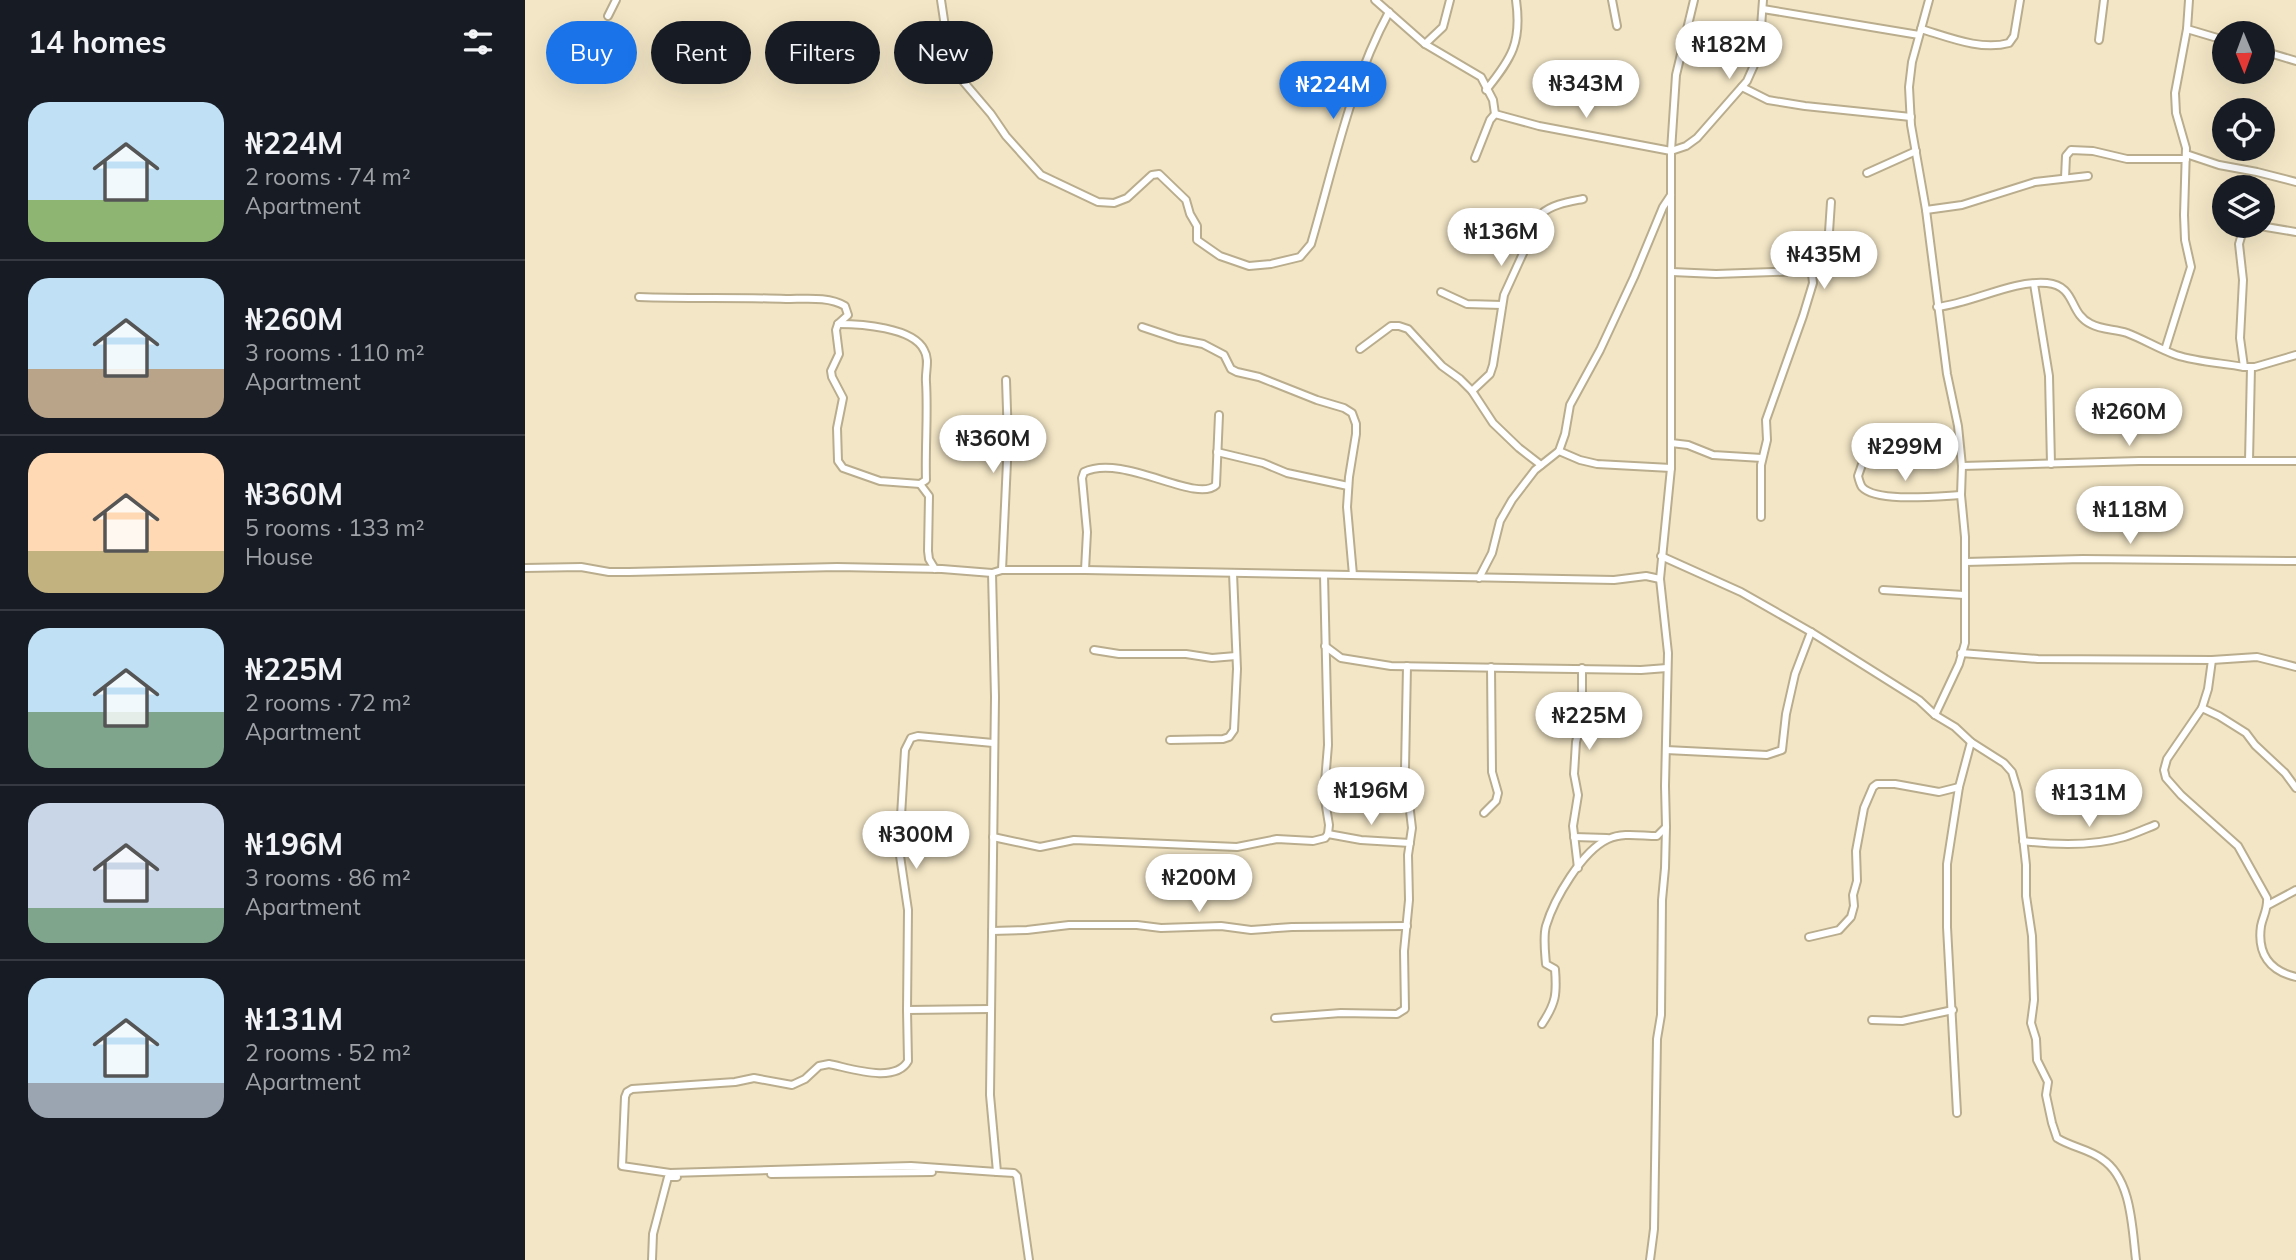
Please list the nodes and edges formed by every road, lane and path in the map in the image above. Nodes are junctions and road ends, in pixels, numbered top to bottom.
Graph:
1 (616, 0) edge
2 (941, 0) edge
3 (1375, 0) edge
4 (1450, 0) edge
5 (1516, 0) edge
6 (1612, 0) edge
7 (1694, 0) edge
8 (1763, 0) edge
9 (1929, 0) edge
10 (2020, 0) edge
11 (2104, 0) edge
12 (2189, 0) edge
13 (1762, 9) junction
14 (1389, 12) junction
15 (608, 16) dead end
16 (1618, 26) dead end
17 (2187, 29) junction
18 (1920, 32) junction
19 (2212, 36) edge
20 (2099, 40) dead end
21 (1425, 44) junction
22 (2275, 55) edge
23 (2296, 61) edge
24 (1742, 87) junction
25 (1486, 90) junction
26 (1495, 114) junction
27 (1911, 117) junction
28 (1671, 151) junction
29 (1916, 151) junction
30 (2186, 156) junction
31 (1475, 158) dead end
32 (1867, 173) dead end
33 (2088, 176) dead end
34 (2066, 178) junction
35 (2296, 182) edge
36 (1672, 193) junction
37 (1583, 199) dead end
38 (1831, 202) dead end
39 (1926, 210) junction
40 (2275, 229) edge
41 (2296, 232) edge
42 (2241, 238) edge
43 (1805, 271) junction
44 (1672, 272) junction
45 (2034, 284) junction
46 (1441, 292) dead end
47 (639, 297) dead end
48 (1502, 305) junction
49 (1937, 307) junction
50 (838, 324) junction
51 (1142, 327) dead end
52 (1360, 349) dead end
53 (2165, 350) junction
54 (2296, 355) edge
55 (2248, 367) junction
56 (1006, 380) dead end
57 (1472, 391) junction
58 (1219, 415) dead end
59 (1671, 443) junction
60 (1867, 450) dead end
61 (1559, 451) junction
62 (1217, 452) junction
63 (1762, 458) junction
64 (2249, 461) junction
65 (2296, 461) edge
66 (2051, 464) junction
67 (1541, 465) junction
68 (1962, 466) junction
69 (1671, 468) junction
70 (919, 484) junction
71 (1348, 486) junction
72 (1961, 495) junction
73 (1761, 517) dead end
74 (1661, 560) junction
75 (2296, 561) edge
76 (1965, 562) junction
77 (525, 568) edge
78 (935, 569) junction
79 (1002, 570) junction
80 (1085, 570) junction
81 (992, 573) junction
82 (1233, 573) junction
83 (1324, 575) junction
84 (1353, 575) junction
85 (1646, 576) junction
86 (1479, 578) junction
87 (1660, 579) junction
88 (1883, 590) dead end
89 (1964, 595) junction
90 (1811, 632) junction
91 (1325, 646) junction
92 (1094, 650) dead end
93 (1961, 653) junction
94 (1236, 656) junction
95 (1341, 658) junction
96 (2212, 660) junction
97 (1407, 666) junction
98 (1325, 667) junction
99 (1490, 667) junction
100 (2296, 667) edge
101 (1582, 668) junction
102 (1667, 668) junction
103 (2202, 708) junction
104 (1935, 715) junction
105 (1170, 740) dead end
106 (1971, 742) junction
107 (993, 743) junction
108 (1666, 750) junction
109 (1958, 787) junction
110 (2296, 788) edge
111 (1484, 813) dead end
112 (2155, 825) dead end
113 (1666, 827) junction
114 (1328, 834) junction
115 (993, 837) junction
116 (1574, 837) junction
117 (1609, 838) junction
118 (2023, 841) junction
119 (1410, 843) junction
120 (1578, 868) junction
121 (2296, 890) edge
122 (2268, 905) junction
123 (1407, 926) junction
124 (992, 931) junction
125 (1809, 937) dead end
126 (2296, 977) edge
127 (990, 1009) junction
128 (907, 1010) junction
129 (1953, 1010) junction
130 (1275, 1018) dead end
131 (1872, 1020) dead end
132 (1542, 1024) dead end
133 (1957, 1113) dead end
134 (997, 1172) junction
135 (652, 1260) edge
136 (1029, 1260) edge
137 (1650, 1260) edge
138 (2136, 1260) edge

1 - 15 street
2 - 14 street
3 - 14 street
4 - 21 street
5 - 25 street
6 - 16 street
7 - 28 street
8 - 13 street
9 - 18 street
10 - 18 street
11 - 20 street
12 - 17 street
13 - 18 street
13 - 24 street
14 - 21 street
17 - 19 street
17 - 30 street
18 - 27 street
21 - 25 street
22 - 23 street
24 - 27 street
24 - 28 street
25 - 26 street
26 - 28 street
26 - 31 street
27 - 29 street
28 - 36 street
29 - 32 street
29 - 39 street
30 - 34 street
30 - 35 street
30 - 53 street
33 - 34 street
34 - 39 street
36 - 44 street
36 - 61 street
37 - 48 street
38 - 43 street
39 - 49 street
40 - 41 street
42 - 55 street
43 - 44 street
43 - 63 street
44 - 59 street
45 - 49 street
45 - 53 street
45 - 66 street
46 - 48 street
47 - 50 street
48 - 57 street
49 - 68 street
50 - 70 street
50 - 70 street
51 - 71 street
52 - 57 street
53 - 55 street
54 - 55 street
55 - 64 street
56 - 79 street
57 - 67 street
58 - 62 street
59 - 63 street
59 - 69 street
60 - 72 street
61 - 67 street
61 - 69 street
62 - 71 street
62 - 80 street
63 - 73 street
64 - 65 street
64 - 66 street
66 - 68 street
67 - 86 street
68 - 72 street
69 - 74 street
70 - 78 street
71 - 84 street
72 - 76 street
74 - 85 street
74 - 87 street
74 - 90 street
75 - 76 street
76 - 89 street
77 - 78 street
78 - 81 street
79 - 80 street
79 - 81 street
80 - 82 street
81 - 107 street
82 - 83 street
82 - 94 street
83 - 84 street
83 - 91 street
84 - 86 street
85 - 86 street
85 - 87 street
87 - 102 street
88 - 89 street
89 - 93 street
90 - 104 street
90 - 108 street
91 - 95 street
91 - 98 street
92 - 94 street
93 - 96 street
93 - 104 street
94 - 105 street
95 - 97 street
95 - 98 street
96 - 100 street
96 - 103 street
97 - 99 street
97 - 119 street
98 - 114 street
99 - 101 street
99 - 111 street
101 - 102 street
101 - 116 street
102 - 108 street
103 - 110 street
103 - 122 street
104 - 106 street
106 - 109 street
106 - 118 street
107 - 115 street
107 - 128 street
108 - 113 street
109 - 125 street
109 - 129 street
112 - 118 street
113 - 117 street
113 - 137 street
114 - 115 street
114 - 119 street
115 - 124 street
116 - 117 street
116 - 120 street
117 - 120 street
118 - 138 street
119 - 123 street
120 - 132 street
121 - 122 street
122 - 126 street
123 - 124 street
123 - 130 street
124 - 127 street
127 - 128 street
127 - 134 street
128 - 134 street
129 - 131 street
129 - 133 street
134 - 135 street
134 - 136 street

